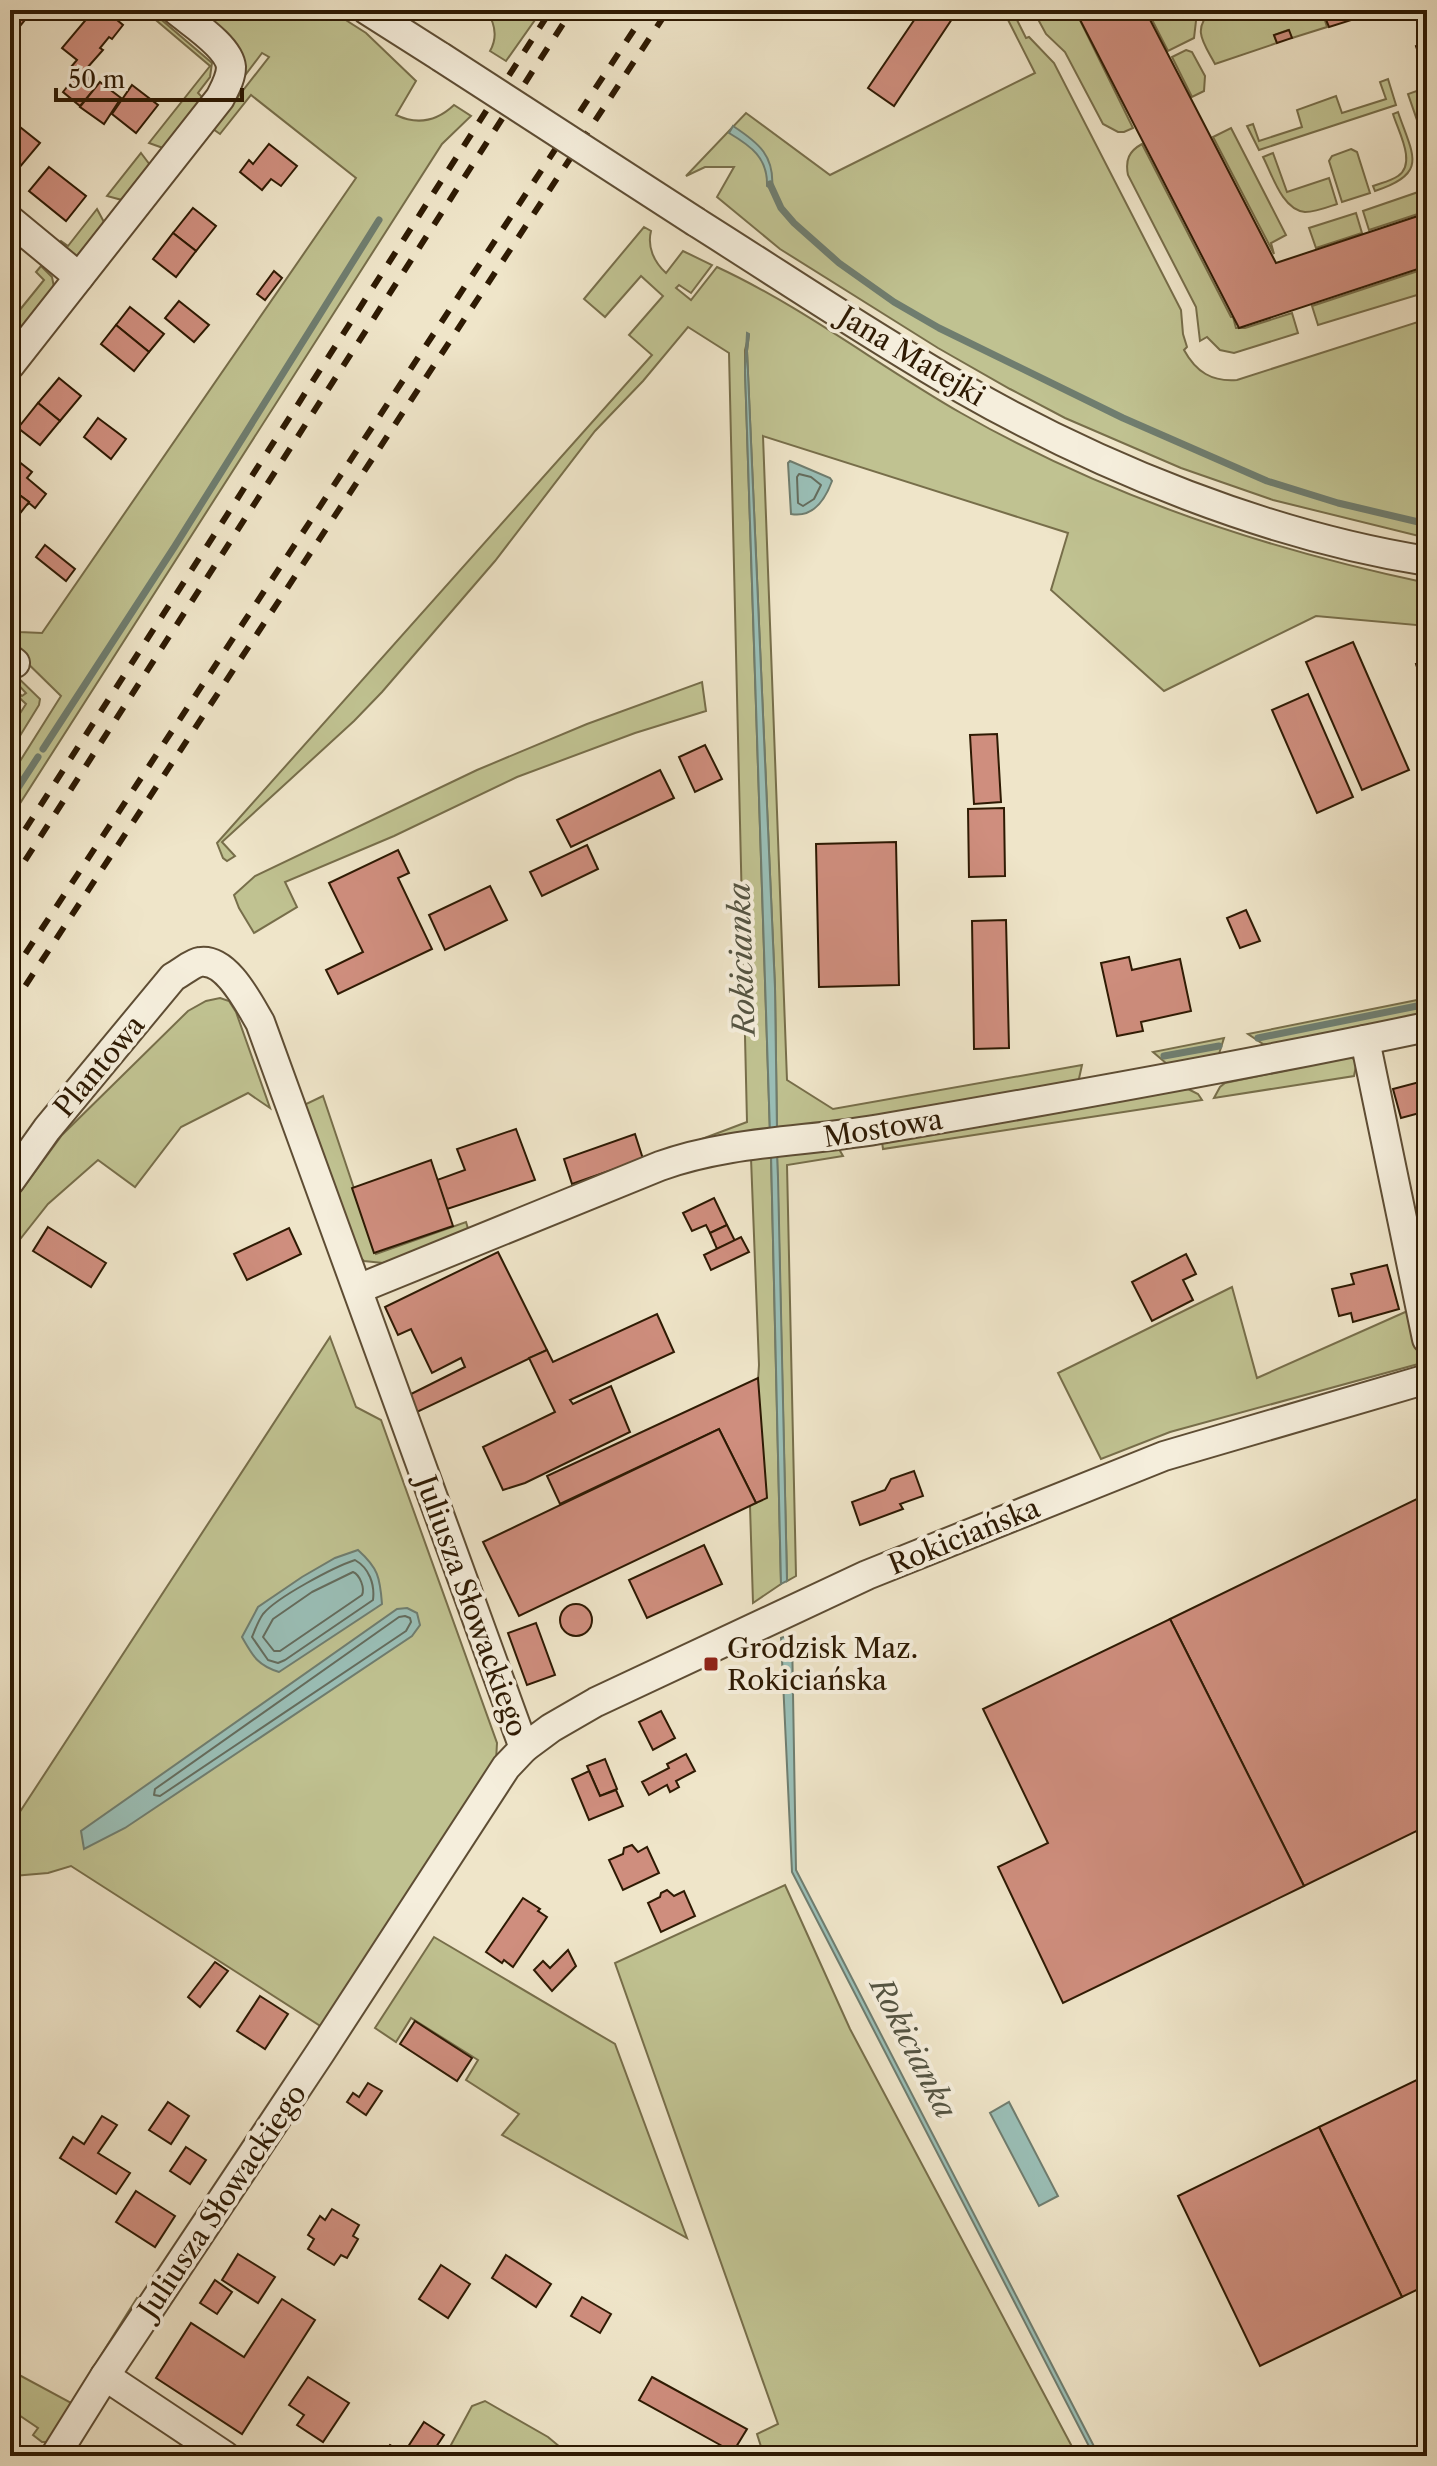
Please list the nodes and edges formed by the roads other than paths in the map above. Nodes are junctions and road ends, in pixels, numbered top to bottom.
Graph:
1 (176, 10) edge
2 (367, 10) edge
3 (10, 220) edge
4 (79, 277) junction
5 (10, 365) edge
6 (1427, 561) edge
7 (199, 961) joint
8 (1427, 1027) edge
9 (1365, 1040) junction
10 (10, 1181) edge
11 (358, 1289) junction
12 (1427, 1339) edge
13 (1427, 1379) edge
14 (524, 1748) junction
15 (105, 2376) junction
16 (55, 2456) edge
17 (225, 2456) edge

1 - 4 street
2 - 6 street, Jana Matejki, bridge
3 - 4 street
4 - 5 street
7 - 10 street, Plantowa
7 - 11 street, Juliusza Słowackiego
8 - 9 street, Mostowa
9 - 11 street, Mostowa
9 - 12 street
11 - 14 street, Juliusza Słowackiego
13 - 14 street, Rokiciańska
14 - 15 street, Juliusza Słowackiego
15 - 16 street, Juliusza Słowackiego
15 - 17 street

